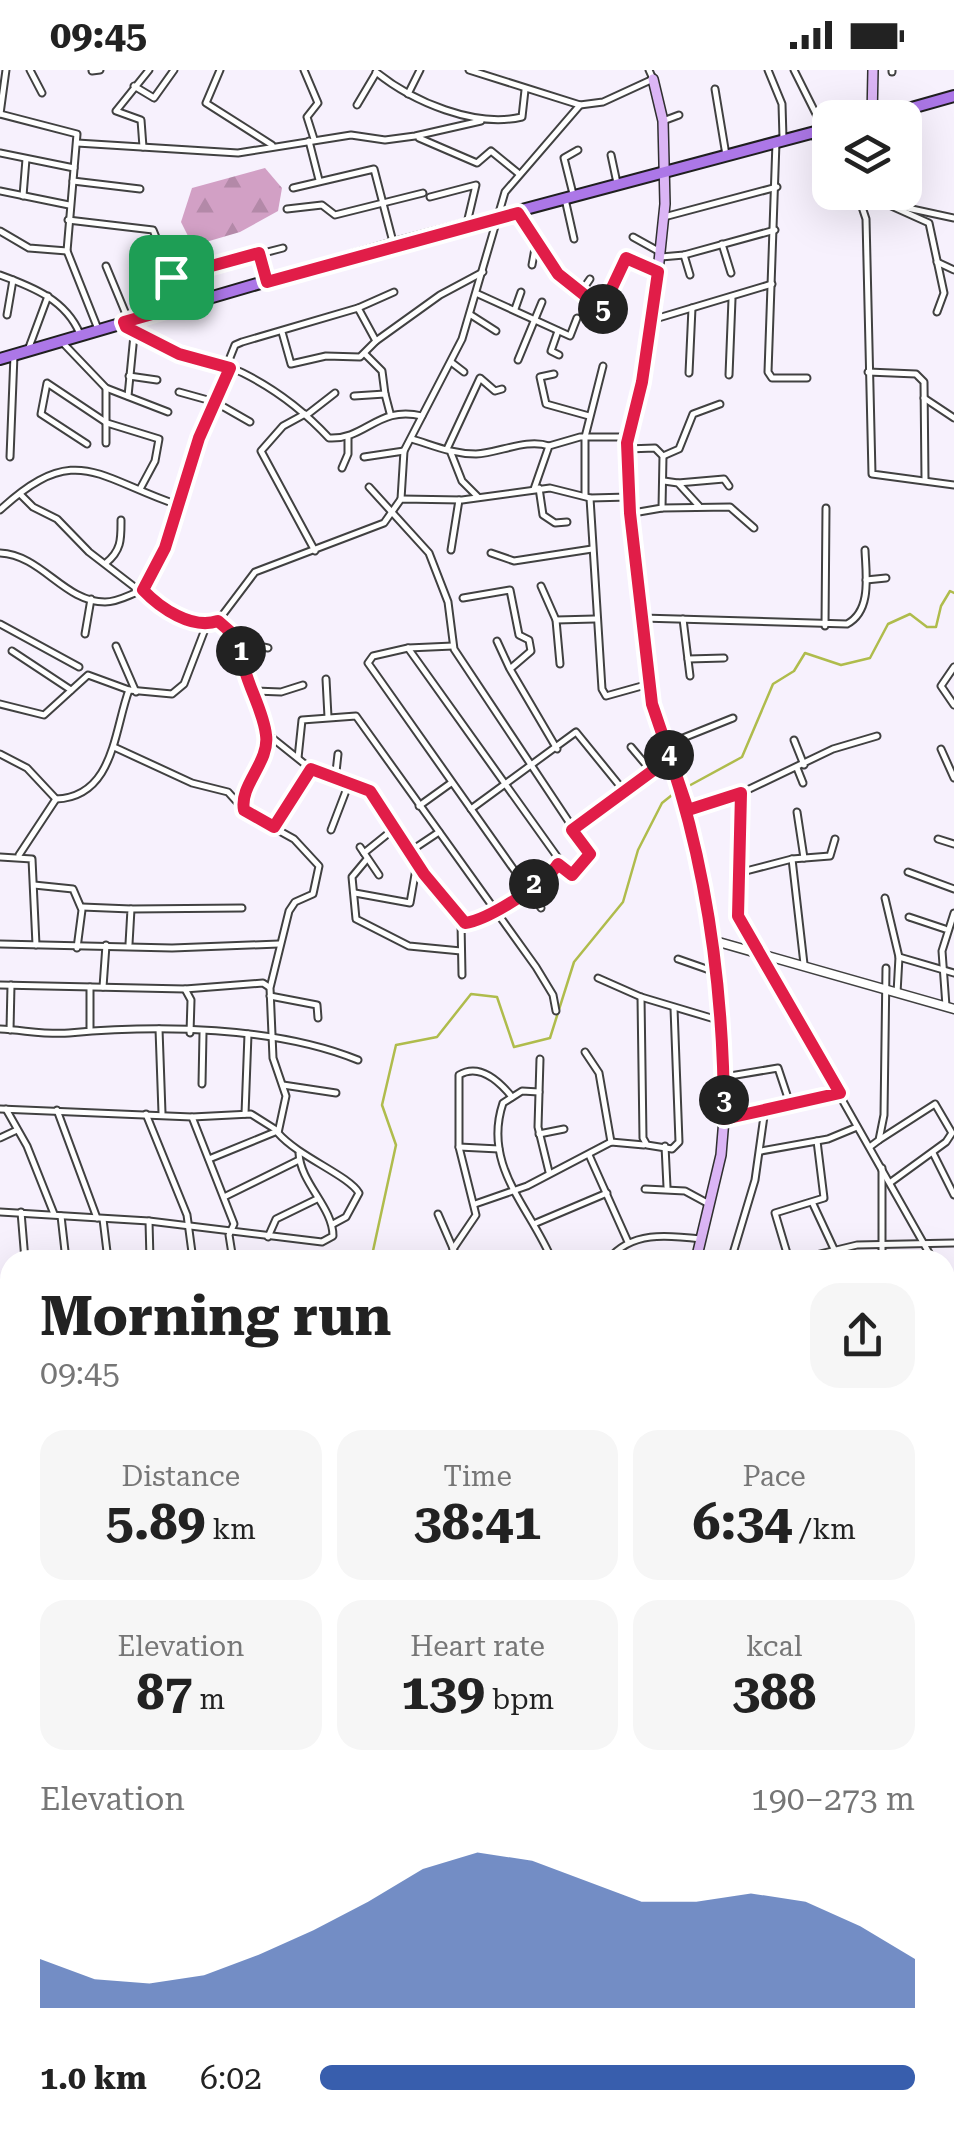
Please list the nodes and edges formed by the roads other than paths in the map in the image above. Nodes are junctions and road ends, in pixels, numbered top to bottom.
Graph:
1 (6, 70) edge
2 (30, 70) edge
3 (100, 70) edge
4 (149, 70) edge
5 (174, 70) edge
6 (220, 70) edge
7 (304, 70) edge
8 (420, 70) edge
9 (470, 70) edge
10 (661, 70) edge
11 (768, 70) edge
12 (794, 70) edge
13 (873, 70) edge
14 (92, 71) edge
15 (377, 71) edge
16 (651, 75) edge
17 (2, 83) edge
18 (134, 86) junction
19 (715, 89) dead end
20 (525, 90) junction
21 (42, 93) dead end
22 (408, 94) junction
23 (954, 96) edge
24 (874, 100) edge
25 (812, 102) edge
26 (358, 105) dead end
27 (580, 105) junction
28 (922, 105) edge
29 (679, 115) dead end
30 (0, 116) edge
31 (480, 121) junction
32 (663, 121) junction
33 (812, 133) edge
34 (812, 134) edge
35 (415, 136) junction
36 (312, 141) junction
37 (778, 142) junction
38 (77, 143) junction
39 (272, 144) junction
40 (143, 147) junction
41 (578, 150) dead end
42 (0, 153) edge
43 (611, 155) dead end
44 (726, 155) junction
45 (26, 159) junction
46 (74, 168) junction
47 (518, 173) junction
48 (664, 173) junction
49 (319, 180) junction
50 (73, 182) junction
51 (618, 186) junction
52 (777, 187) junction
53 (293, 188) dead end
54 (140, 190) dead end
55 (0, 191) edge
56 (23, 196) junction
57 (569, 198) junction
58 (385, 202) junction
59 (69, 205) junction
60 (287, 209) dead end
61 (864, 210) edge
62 (894, 210) edge
63 (917, 210) edge
64 (518, 213) junction
65 (663, 217) junction
66 (498, 218) junction
67 (954, 218) edge
68 (68, 220) junction
69 (466, 226) junction
70 (0, 230) edge
71 (775, 230) junction
72 (633, 237) dead end
73 (574, 239) dead end
74 (536, 243) junction
75 (394, 244) junction
76 (722, 244) junction
77 (283, 248) dead end
78 (66, 251) junction
79 (259, 253) junction
80 (660, 254) junction
81 (684, 255) junction
82 (937, 262) junction
83 (532, 265) dead end
84 (106, 266) dead end
85 (954, 270) edge
86 (483, 272) junction
87 (658, 272) junction
88 (731, 273) dead end
89 (690, 275) dead end
90 (0, 276) edge
91 (171, 277) junction
92 (590, 279) dead end
93 (13, 280) junction
94 (267, 282) junction
95 (772, 284) junction
96 (394, 292) dead end
97 (522, 292) dead end
98 (581, 292) junction
99 (478, 294) junction
100 (48, 296) junction
101 (732, 297) junction
102 (542, 302) dead end
103 (184, 305) junction
104 (358, 308) junction
105 (692, 308) junction
106 (515, 310) junction
107 (937, 312) dead end
108 (7, 315) dead end
109 (471, 315) junction
110 (578, 318) dead end
111 (534, 320) junction
112 (653, 320) junction
113 (126, 322) junction
114 (98, 328) junction
115 (496, 331) dead end
116 (558, 331) junction
117 (282, 332) junction
118 (80, 334) junction
119 (134, 335) junction
120 (375, 339) junction
121 (62, 340) junction
122 (28, 350) junction
123 (365, 354) junction
124 (14, 355) junction
125 (559, 355) dead end
126 (0, 360) edge
127 (518, 360) dead end
128 (451, 362) junction
129 (228, 366) junction
130 (602, 366) dead end
131 (464, 372) dead end
132 (868, 372) junction
133 (554, 374) dead end
134 (689, 374) dead end
135 (129, 376) junction
136 (729, 376) dead end
137 (806, 378) dead end
138 (157, 380) dead end
139 (106, 388) junction
140 (502, 389) dead end
141 (179, 392) dead end
142 (335, 393) dead end
143 (385, 394) junction
144 (128, 396) junction
145 (354, 396) dead end
146 (924, 398) junction
147 (214, 402) junction
148 (720, 404) dead end
149 (168, 412) dead end
150 (390, 413) junction
151 (307, 414) junction
152 (422, 416) junction
153 (588, 416) junction
154 (954, 418) edge
155 (250, 422) dead end
156 (107, 423) junction
157 (585, 437) junction
158 (347, 438) junction
159 (412, 439) junction
160 (628, 443) junction
161 (87, 444) dead end
162 (106, 444) dead end
163 (549, 446) junction
164 (404, 451) junction
165 (449, 451) junction
166 (10, 456) dead end
167 (664, 456) junction
168 (364, 457) dead end
169 (342, 468) dead end
170 (664, 480) junction
171 (925, 480) junction
172 (678, 483) junction
173 (954, 485) edge
174 (730, 486) dead end
175 (369, 487) dead end
176 (536, 488) junction
177 (140, 489) junction
178 (21, 495) junction
179 (478, 497) junction
180 (587, 497) junction
181 (630, 497) junction
182 (401, 500) junction
183 (459, 500) junction
184 (178, 505) junction
185 (662, 508) junction
186 (702, 508) junction
187 (826, 508) dead end
188 (0, 510) edge
189 (630, 513) junction
190 (392, 515) junction
191 (121, 520) dead end
192 (567, 522) dead end
193 (754, 528) dead end
194 (592, 549) junction
195 (315, 550) junction
196 (452, 550) dead end
197 (865, 550) dead end
198 (491, 552) dead end
199 (0, 553) edge
200 (106, 563) junction
201 (886, 578) dead end
202 (866, 580) junction
203 (541, 586) dead end
204 (143, 590) junction
205 (463, 598) dead end
206 (91, 600) junction
207 (640, 618) junction
208 (595, 619) junction
209 (683, 619) junction
210 (556, 620) junction
211 (218, 621) junction
212 (0, 624) edge
213 (207, 624) junction
214 (825, 626) junction
215 (86, 634) dead end
216 (497, 641) dead end
217 (242, 642) junction
218 (116, 646) dead end
219 (453, 646) junction
220 (268, 648) dead end
221 (408, 648) junction
222 (12, 651) dead end
223 (724, 658) dead end
224 (688, 659) junction
225 (560, 664) dead end
226 (79, 667) dead end
227 (954, 668) edge
228 (510, 670) junction
229 (690, 676) dead end
230 (326, 679) dead end
231 (302, 684) dead end
232 (649, 684) junction
233 (71, 690) junction
234 (132, 691) junction
235 (255, 691) junction
236 (0, 704) edge
237 (954, 705) edge
238 (328, 717) junction
239 (733, 718) dead end
240 (266, 733) junction
241 (877, 736) dead end
242 (794, 740) dead end
243 (665, 746) junction
244 (114, 747) junction
245 (632, 747) dead end
246 (557, 748) junction
247 (941, 749) dead end
248 (0, 754) edge
249 (338, 754) dead end
250 (298, 758) junction
251 (670, 758) junction
252 (801, 766) junction
253 (529, 768) junction
254 (311, 769) junction
255 (652, 772) junction
256 (954, 778) edge
257 (335, 781) junction
258 (348, 783) junction
259 (451, 783) junction
260 (803, 783) dead end
261 (504, 786) junction
262 (624, 791) junction
263 (741, 793) junction
264 (56, 798) junction
265 (242, 806) junction
266 (419, 806) junction
267 (687, 806) junction
268 (470, 809) junction
269 (797, 812) dead end
270 (274, 827) junction
271 (395, 828) junction
272 (331, 830) dead end
273 (572, 830) junction
274 (439, 832) junction
275 (835, 838) dead end
276 (938, 838) dead end
277 (954, 844) edge
278 (409, 852) junction
279 (364, 853) junction
280 (20, 855) junction
281 (0, 857) edge
282 (804, 858) junction
283 (792, 859) junction
284 (416, 863) junction
285 (558, 864) junction
286 (742, 872) junction
287 (908, 872) dead end
288 (378, 875) dead end
289 (34, 885) junction
290 (954, 889) edge
291 (527, 890) junction
292 (355, 893) junction
293 (885, 898) dead end
294 (82, 907) junction
295 (242, 908) dead end
296 (541, 908) dead end
297 (131, 909) junction
298 (493, 912) junction
299 (954, 913) edge
300 (909, 917) dead end
301 (461, 923) junction
302 (950, 926) edge
303 (715, 941) junction
304 (0, 944) edge
305 (106, 944) junction
306 (129, 944) junction
307 (279, 944) junction
308 (36, 945) junction
309 (77, 948) junction
310 (461, 951) junction
311 (758, 952) junction
312 (899, 957) junction
313 (678, 960) dead end
314 (804, 964) junction
315 (886, 968) dead end
316 (942, 970) junction
317 (954, 972) edge
318 (718, 973) junction
319 (462, 975) dead end
320 (598, 978) dead end
321 (11, 985) junction
322 (0, 986) edge
323 (90, 987) junction
324 (103, 987) junction
325 (185, 989) junction
326 (270, 992) junction
327 (892, 992) junction
328 (641, 997) junction
329 (950, 1007) edge
330 (674, 1008) junction
331 (556, 1011) dead end
332 (318, 1018) dead end
333 (721, 1021) junction
334 (90, 1028) junction
335 (0, 1030) edge
336 (10, 1030) junction
337 (159, 1030) junction
338 (203, 1032) junction
339 (190, 1033) junction
340 (248, 1034) junction
341 (272, 1040) junction
342 (585, 1052) dead end
343 (540, 1059) dead end
344 (358, 1060) dead end
345 (724, 1077) junction
346 (202, 1084) dead end
347 (283, 1085) junction
348 (540, 1092) junction
349 (840, 1093) junction
350 (336, 1094) dead end
351 (512, 1097) junction
352 (790, 1101) junction
353 (3, 1109) edge
354 (58, 1110) junction
355 (765, 1110) junction
356 (162, 1112) junction
357 (146, 1114) junction
358 (245, 1114) junction
359 (192, 1117) junction
360 (724, 1119) junction
361 (857, 1127) junction
362 (564, 1128) dead end
363 (17, 1130) junction
364 (278, 1131) junction
365 (539, 1134) junction
366 (0, 1138) edge
367 (878, 1140) junction
368 (817, 1141) junction
369 (611, 1142) junction
370 (647, 1146) junction
371 (665, 1146) junction
372 (871, 1146) junction
373 (459, 1147) junction
374 (498, 1149) junction
375 (761, 1151) junction
376 (933, 1152) junction
377 (589, 1155) junction
378 (299, 1156) junction
379 (209, 1159) junction
380 (882, 1168) junction
381 (548, 1172) junction
382 (891, 1182) junction
383 (668, 1187) junction
384 (645, 1190) dead end
385 (512, 1191) junction
386 (607, 1193) junction
387 (954, 1195) edge
388 (224, 1197) junction
389 (317, 1200) junction
390 (476, 1204) junction
391 (710, 1204) junction
392 (813, 1204) junction
393 (0, 1212) edge
394 (22, 1212) junction
395 (438, 1214) dead end
396 (58, 1215) junction
397 (100, 1218) junction
398 (149, 1220) junction
399 (536, 1222) junction
400 (332, 1224) junction
401 (189, 1225) junction
402 (230, 1233) junction
403 (268, 1236) junction
404 (701, 1240) junction
405 (628, 1242) junction
406 (922, 1243) junction
407 (954, 1243) edge
408 (881, 1244) junction
409 (834, 1249) junction
410 (25, 1250) edge
411 (64, 1250) edge
412 (106, 1250) edge
413 (150, 1250) edge
414 (192, 1250) edge
415 (231, 1250) edge
416 (453, 1250) joint
417 (548, 1250) edge
418 (619, 1250) edge
419 (698, 1250) edge
420 (734, 1250) edge
421 (788, 1250) edge
422 (830, 1250) edge
423 (881, 1250) edge
424 (927, 1250) edge

1 - 17 street
2 - 21 street
3 - 14 street
4 - 18 street
5 - 18 street
6 - 39 street
7 - 36 street
8 - 22 street
9 - 20 street
10 - 16 street
11 - 37 street
12 - 25 street
13 - 24 main road
15 - 22 street
15 - 26 street
16 - 27 street
16 - 32 main road
17 - 30 street
18 - 40 street
19 - 44 street
20 - 27 street
20 - 31 street
22 - 31 street
23 - 28 main road
27 - 47 street
29 - 32 street
30 - 38 street
31 - 35 street
32 - 48 main road
33 - 37 main road
34 - 37 street
35 - 36 street
35 - 47 street
36 - 39 street
36 - 49 street
37 - 44 main road
37 - 52 street
38 - 40 street
38 - 46 street
39 - 40 street
41 - 57 street
42 - 45 street
43 - 51 street
44 - 48 main road
45 - 46 street
45 - 56 street
46 - 50 street
47 - 66 street
48 - 51 main road
48 - 65 main road
49 - 53 street
49 - 58 street
50 - 54 street
50 - 59 street
51 - 57 main road
52 - 65 street
52 - 71 street
55 - 56 street
56 - 59 street
57 - 64 main road
57 - 73 street
58 - 60 street
58 - 69 street
58 - 75 street
59 - 68 street
61 - 132 street
62 - 82 street
63 - 67 street
64 - 66 main road
64 - 74 street
65 - 80 main road
66 - 69 main road
66 - 86 street
68 - 78 street
68 - 91 street
69 - 75 main road
70 - 78 street
71 - 76 street
71 - 95 street
72 - 80 street
74 - 83 street
74 - 98 street
75 - 94 main road
76 - 81 street
76 - 88 street
77 - 79 street
78 - 114 street
79 - 91 street
79 - 94 street
80 - 81 street
80 - 87 main road
81 - 89 street
82 - 85 street
82 - 107 street
84 - 113 street
86 - 99 street
86 - 120 street
87 - 98 street
87 - 112 main road
90 - 93 street
91 - 103 street
92 - 98 street
93 - 100 street
93 - 108 street
94 - 103 main road
95 - 101 street
95 - 137 street
96 - 104 street
97 - 106 street
99 - 106 street
99 - 109 street
100 - 118 street
100 - 122 street
101 - 105 street
101 - 136 street
102 - 111 street
103 - 113 main road
104 - 117 street
104 - 120 street
105 - 112 street
105 - 134 street
106 - 111 street
109 - 115 street
109 - 128 street
110 - 116 street
111 - 116 street
111 - 127 street
112 - 160 main road
113 - 114 main road
113 - 119 street
114 - 118 main road
116 - 125 street
117 - 123 street
117 - 129 street
118 - 121 main road
119 - 129 street
119 - 135 street
120 - 123 street
121 - 122 main road
121 - 139 street
122 - 124 main road
123 - 143 street
124 - 126 main road
124 - 166 street
128 - 131 street
128 - 152 street
129 - 147 street
129 - 151 street
130 - 153 street
132 - 146 street
132 - 171 street
133 - 153 street
135 - 138 street
135 - 144 street
139 - 144 street
139 - 156 street
140 - 165 street
141 - 147 street
142 - 151 street
143 - 145 street
143 - 150 street
144 - 149 street
146 - 154 street
146 - 171 street
147 - 155 street
147 - 184 street
148 - 167 street
150 - 152 street
150 - 158 street
151 - 158 street
151 - 195 street
152 - 159 street
153 - 157 street
156 - 161 street
156 - 162 street
156 - 177 street
157 - 160 street
157 - 163 street
157 - 180 street
158 - 169 street
159 - 164 street
159 - 165 street
160 - 167 street
160 - 181 main road
163 - 165 street
163 - 176 street
164 - 168 street
164 - 182 street
165 - 179 street
167 - 170 street
170 - 172 street
170 - 185 street
171 - 173 street
172 - 174 street
172 - 186 street
175 - 190 street
176 - 179 street
176 - 180 street
176 - 192 street
177 - 178 street
177 - 184 street
178 - 188 street
178 - 200 street
179 - 183 street
180 - 181 street
180 - 194 street
181 - 189 main road
182 - 183 street
182 - 190 street
183 - 196 street
184 - 204 street
185 - 186 street
185 - 189 street
186 - 193 street
187 - 214 street
189 - 207 main road
190 - 195 street
190 - 219 street
191 - 200 street
194 - 198 street
194 - 208 street
195 - 211 street
197 - 202 street
199 - 206 street
200 - 204 street
201 - 202 street
202 - 214 street
203 - 210 street
204 - 206 street
204 - 213 street
205 - 228 street
206 - 215 street
207 - 209 street
207 - 232 main road
208 - 210 street
208 - 232 street
209 - 214 street
209 - 224 street
210 - 225 street
211 - 213 street
211 - 217 street
212 - 226 street
213 - 234 street
216 - 228 street
217 - 220 street
217 - 235 street
218 - 234 street
219 - 221 street
219 - 253 street
221 - 259 street
221 - 261 street
222 - 233 street
223 - 224 street
224 - 229 street
227 - 237 street
228 - 246 street
230 - 238 street
231 - 235 street
232 - 243 main road
233 - 234 street
233 - 236 street
234 - 244 street
235 - 240 street
238 - 250 street
238 - 266 street
239 - 243 street
240 - 250 street
240 - 265 street
241 - 252 street
242 - 252 street
243 - 251 main road
244 - 264 street
244 - 265 street
245 - 255 street
246 - 253 street
246 - 262 street
247 - 256 street
248 - 264 street
249 - 257 street
250 - 254 street
251 - 255 street
251 - 267 main road
252 - 260 street
252 - 263 street
253 - 261 street
253 - 273 street
254 - 257 street
254 - 270 street
255 - 262 street
257 - 258 street
258 - 271 street
258 - 272 street
259 - 266 street
259 - 268 street
261 - 268 street
261 - 285 street
262 - 273 street
263 - 267 street
263 - 286 street
264 - 280 street
265 - 270 street
266 - 274 street
267 - 303 main road
268 - 291 street
269 - 282 street
270 - 307 street
271 - 278 street
271 - 279 street
273 - 285 street
274 - 278 street
274 - 298 street
275 - 282 street
276 - 277 street
278 - 284 street
279 - 288 street
279 - 292 street
280 - 281 street
280 - 289 street
282 - 283 street
283 - 286 street
283 - 314 street
284 - 292 street
284 - 301 street
285 - 291 street
286 - 311 street
287 - 290 street
289 - 294 street
289 - 308 street
291 - 296 street
291 - 298 street
292 - 310 street
293 - 312 street
294 - 297 street
294 - 309 street
295 - 297 street
297 - 306 street
298 - 301 street
298 - 331 street
299 - 302 street
300 - 302 street
301 - 310 street
302 - 316 street
303 - 311 street
303 - 318 main road
304 - 308 street
305 - 306 street
305 - 309 street
305 - 324 street
306 - 307 street
307 - 326 street
308 - 309 street
310 - 319 street
311 - 314 street
311 - 349 street
312 - 316 street
312 - 327 street
313 - 318 street
314 - 327 street
315 - 327 street
316 - 317 street
316 - 329 street
318 - 333 main road
320 - 328 street
321 - 322 street
321 - 323 street
321 - 336 street
323 - 324 street
323 - 334 street
324 - 325 street
325 - 326 street
325 - 339 street
326 - 332 street
326 - 341 street
327 - 329 street
327 - 367 street
328 - 330 street
328 - 370 street
330 - 333 street
330 - 371 street
333 - 345 main road
334 - 336 street
334 - 337 street
335 - 336 street
337 - 339 street
337 - 356 street
338 - 339 street
338 - 340 street
338 - 346 street
340 - 341 street
340 - 358 street
341 - 344 street
341 - 347 street
342 - 369 street
343 - 348 street
345 - 352 street
345 - 360 main road
347 - 350 street
347 - 364 street
348 - 351 street
348 - 365 street
349 - 352 street
349 - 361 street
351 - 373 street
351 - 374 street
352 - 355 street
353 - 354 street
353 - 363 street
354 - 357 street
354 - 397 street
355 - 360 street
355 - 375 street
356 - 357 street
356 - 359 street
357 - 401 street
358 - 359 street
358 - 364 street
359 - 379 street
360 - 391 main road
361 - 368 street
361 - 372 street
362 - 365 street
363 - 366 street
363 - 396 street
364 - 378 street
364 - 379 street
365 - 381 street
367 - 372 street
367 - 376 street
368 - 375 street
368 - 392 street
369 - 370 street
369 - 377 street
370 - 371 street
371 - 383 street
372 - 380 street
373 - 374 street
373 - 390 street
374 - 385 street
375 - 420 street
376 - 382 street
376 - 387 street
377 - 381 street
377 - 386 street
378 - 388 street
378 - 389 street
378 - 400 street
379 - 388 street
380 - 382 street
380 - 408 street
381 - 385 street
382 - 406 street
383 - 384 street
383 - 391 street
385 - 390 street
385 - 399 street
386 - 399 street
386 - 405 street
388 - 402 street
389 - 400 street
389 - 403 street
390 - 416 street
391 - 404 main road
392 - 409 street
392 - 421 street
393 - 394 street
394 - 396 street
394 - 410 street
395 - 416 street
396 - 397 street
396 - 411 street
397 - 398 street
397 - 412 street
398 - 401 street
398 - 413 street
399 - 417 street
400 - 403 street
401 - 402 street
401 - 414 street
402 - 403 street
402 - 415 street
404 - 405 street
404 - 419 main road
405 - 418 street
406 - 407 street
406 - 408 street
406 - 424 street
408 - 409 street
408 - 423 street
409 - 422 street

